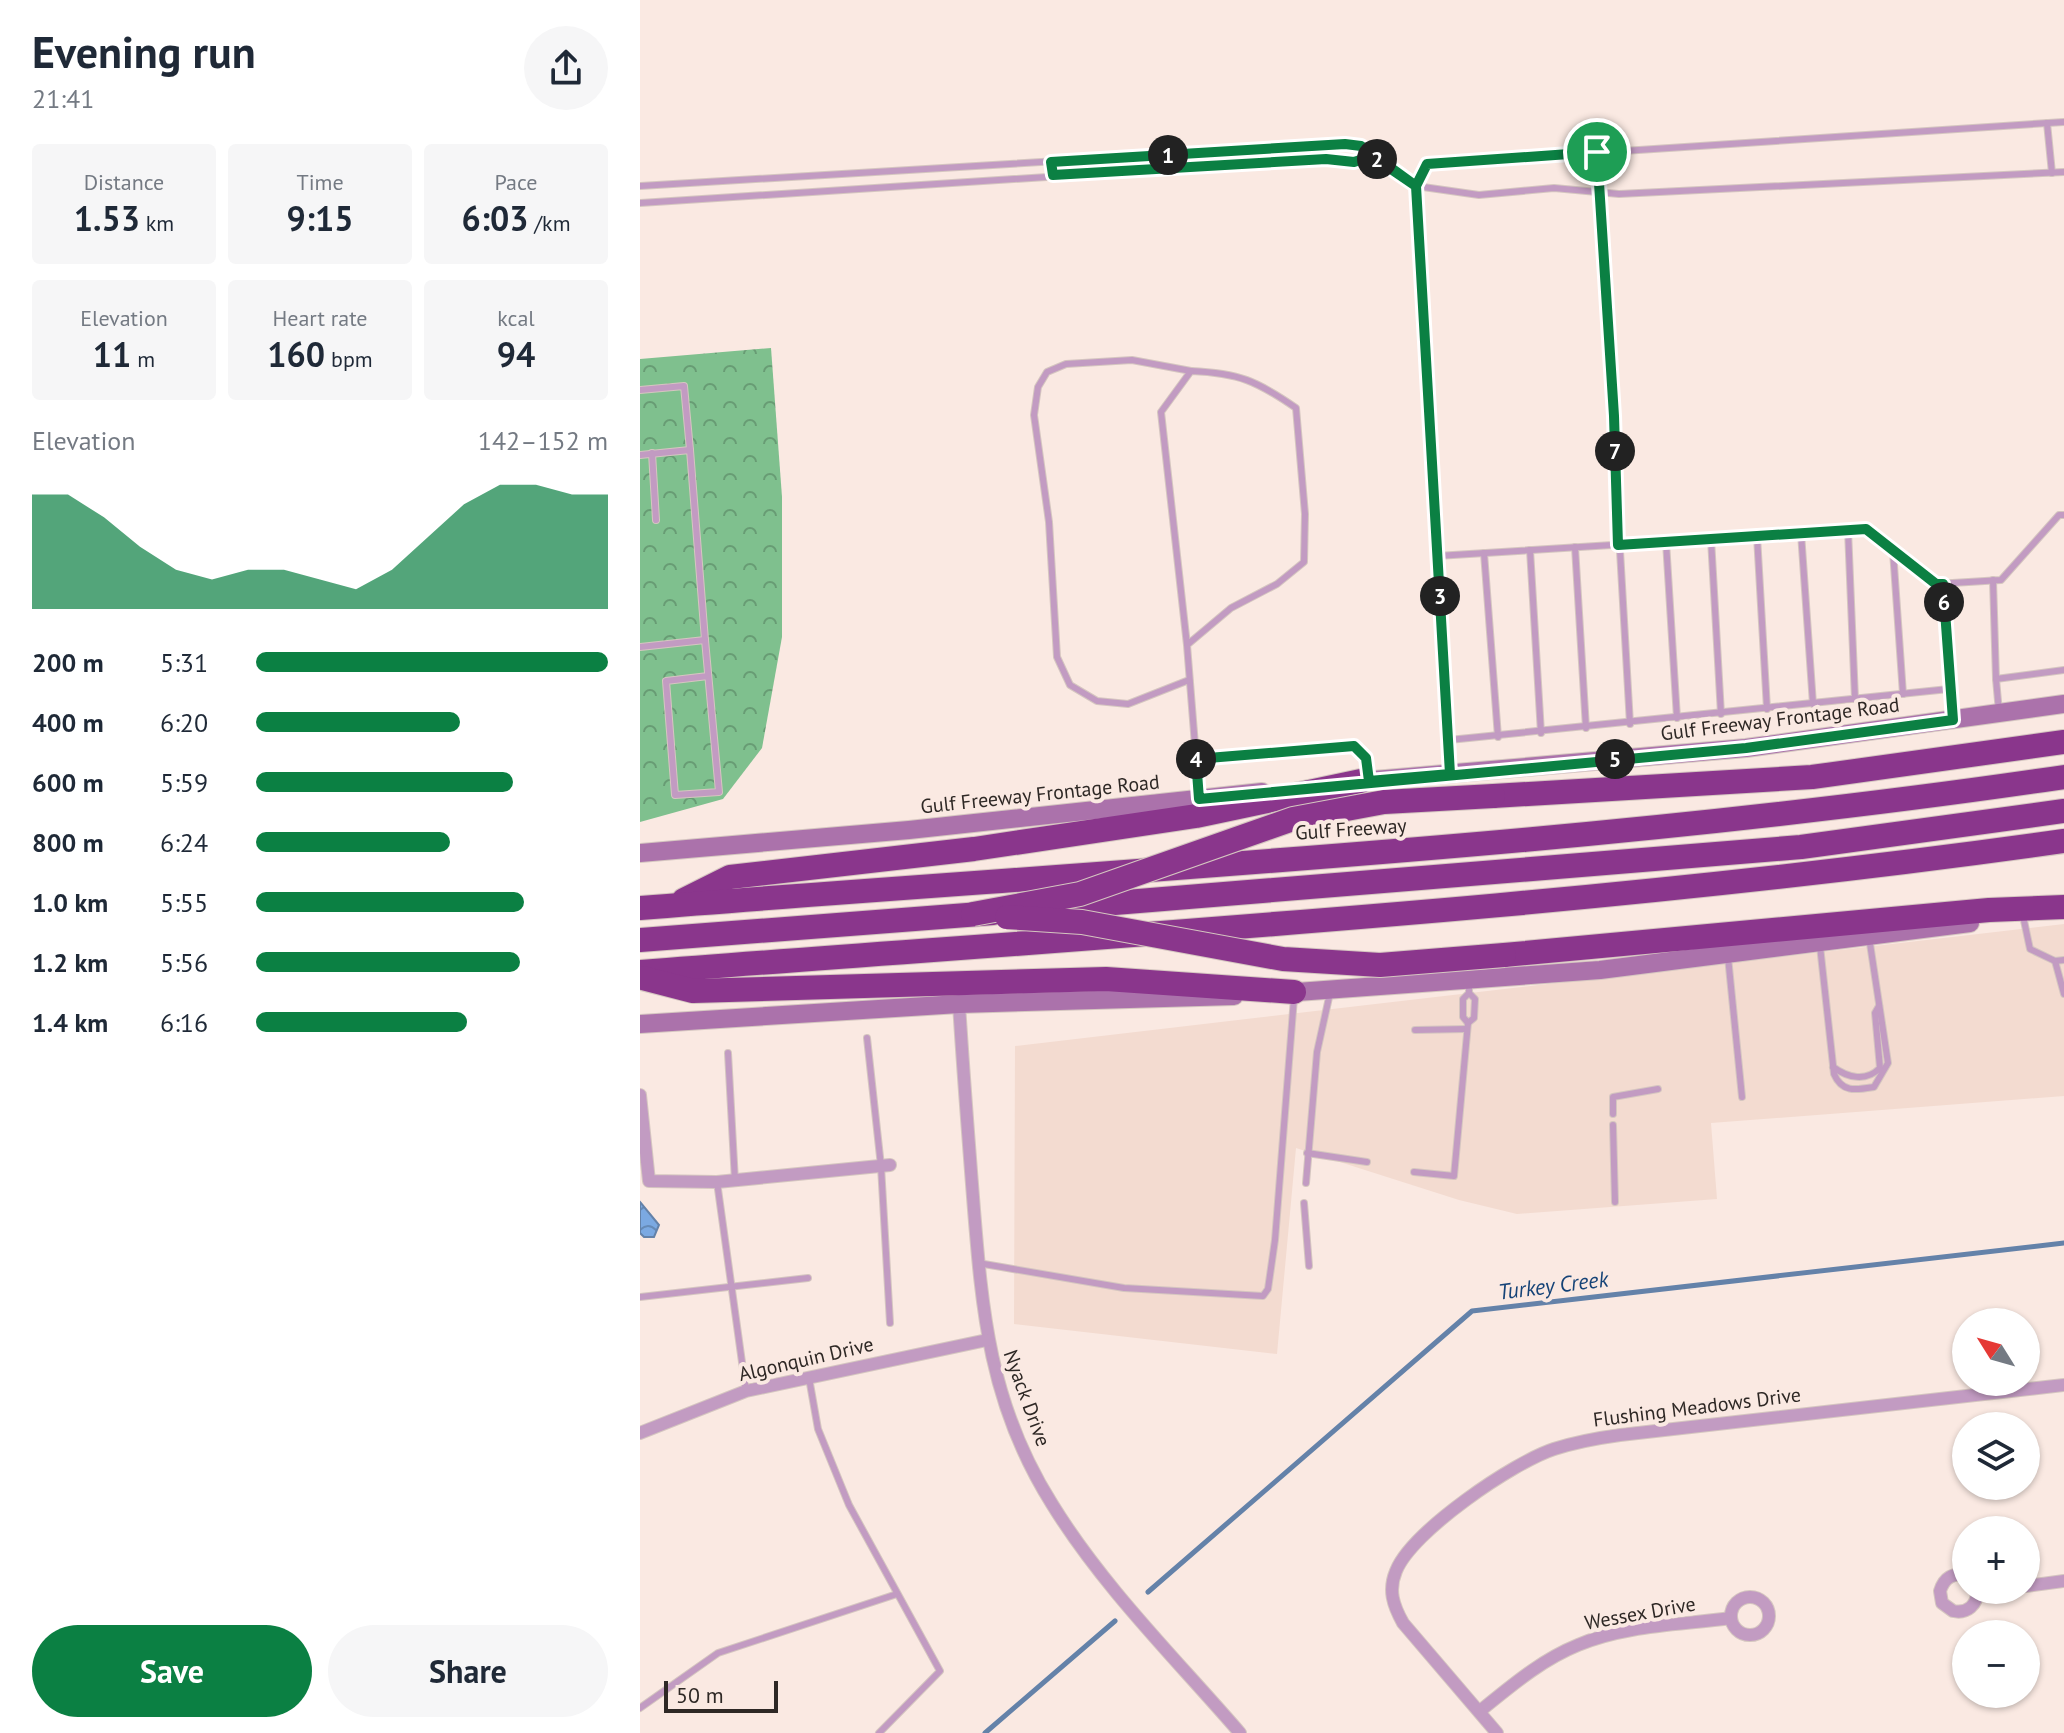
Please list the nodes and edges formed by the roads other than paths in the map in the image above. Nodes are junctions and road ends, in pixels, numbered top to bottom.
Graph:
1 (2064, 122) edge
2 (2047, 123) junction
3 (1597, 152) junction
4 (1372, 156) junction
5 (1051, 162) junction
6 (2064, 172) edge
7 (2052, 173) junction
8 (1053, 175) junction
9 (809, 177) junction
10 (640, 186) edge
11 (1416, 186) junction
12 (1599, 191) junction
13 (807, 192) junction
14 (640, 203) edge
15 (1191, 371) junction
16 (640, 390) edge
17 (690, 450) junction
18 (652, 453) junction
19 (640, 455) edge
20 (2064, 515) edge
21 (656, 520) dead end
22 (1848, 530) junction
23 (1801, 533) junction
24 (1757, 536) junction
25 (1711, 539) junction
26 (1666, 542) junction
27 (1618, 545) junction
28 (1575, 547) junction
29 (1530, 550) junction
30 (1893, 551) junction
31 (1484, 553) junction
32 (1437, 556) junction
33 (1993, 580) junction
34 (1943, 584) junction
35 (705, 640) junction
36 (1187, 645) junction
37 (640, 647) edge
38 (2064, 670) edge
39 (708, 676) junction
40 (1996, 679) junction
41 (1189, 680) junction
42 (1949, 689) junction
43 (1903, 694) junction
44 (1855, 699) junction
45 (1813, 704) junction
46 (2064, 704) edge
47 (1767, 709) junction
48 (1999, 713) junction
49 (1721, 714) junction
50 (1677, 718) junction
51 (1953, 720) junction
52 (1630, 724) junction
53 (1586, 728) junction
54 (1541, 733) junction
55 (1498, 737) junction
56 (1449, 740) junction
57 (2064, 742) edge
58 (1196, 759) junction
59 (1450, 774) junction
60 (2064, 777) edge
61 (1365, 781) junction
62 (1199, 799) junction
63 (2064, 811) edge
64 (2064, 841) edge
65 (640, 843) edge
66 (640, 853) edge
67 (674, 905) junction
68 (640, 908) edge
69 (2064, 909) edge
70 (973, 914) junction
71 (2023, 916) junction
72 (1869, 936) junction
73 (640, 940) edge
74 (1819, 942) junction
75 (1728, 954) junction
76 (2064, 960) edge
77 (2055, 961) junction
78 (640, 974) edge
79 (1469, 986) junction
80 (1331, 989) junction
81 (1294, 992) junction
82 (2064, 994) edge
83 (959, 1004) junction
84 (1879, 1005) junction
85 (640, 1024) edge
86 (1467, 1026) junction
87 (1415, 1030) dead end
88 (867, 1038) dead end
89 (728, 1053) dead end
90 (1833, 1067) junction
91 (1658, 1089) dead end
92 (640, 1095) edge
93 (1742, 1097) dead end
94 (1613, 1114) dead end
95 (1613, 1125) dead end
96 (1307, 1153) junction
97 (1367, 1162) dead end
98 (885, 1165) junction
99 (1414, 1172) dead end
100 (735, 1181) junction
101 (717, 1182) junction
102 (1306, 1183) dead end
103 (1615, 1202) dead end
104 (1304, 1203) dead end
105 (978, 1263) junction
106 (1309, 1266) dead end
107 (808, 1278) dead end
108 (730, 1287) junction
109 (640, 1297) edge
110 (890, 1323) dead end
111 (987, 1340) junction
112 (809, 1378) junction
113 (2064, 1385) edge
114 (746, 1391) junction
115 (640, 1433) edge
116 (1952, 1576) edge
117 (2064, 1581) edge
118 (2040, 1584) edge
119 (897, 1594) junction
120 (1974, 1604) edge
121 (1731, 1618) dead end
122 (640, 1708) edge
123 (1480, 1711) junction
124 (879, 1733) edge
125 (1240, 1733) edge
126 (1497, 1733) edge

1 - 2 lane
2 - 3 lane
2 - 7 lane
3 - 11 lane
3 - 12 lane
4 - 5 lane
4 - 8 lane
4 - 11 lane
5 - 8 lane
5 - 9 lane
6 - 7 lane
7 - 12 lane
8 - 13 lane
9 - 10 lane
9 - 13 lane
11 - 12 lane
11 - 32 lane
12 - 27 lane
13 - 14 lane
15 - 36 lane
15 - 36 lane
15 - 41 lane
16 - 17 lane
17 - 18 lane
17 - 35 lane
18 - 19 lane
18 - 21 lane
20 - 33 lane
22 - 23 lane
22 - 30 lane
22 - 44 lane
23 - 24 lane
23 - 45 lane
24 - 25 lane
24 - 47 lane
25 - 26 lane
25 - 49 lane
26 - 27 lane
26 - 50 lane
27 - 28 lane
27 - 52 lane
28 - 29 lane
28 - 53 lane
29 - 31 lane
29 - 54 lane
30 - 34 lane
30 - 43 lane
31 - 32 lane
31 - 55 lane
32 - 56 lane
33 - 34 lane
33 - 40 lane
34 - 42 lane
35 - 37 lane
35 - 39 lane
36 - 41 lane
38 - 40 lane
39 - 39 lane
40 - 48 lane
41 - 58 lane
42 - 43 lane
42 - 51 lane
43 - 44 lane
44 - 45 lane
45 - 47 lane
46 - 48 main road, Gulf Freeway Frontage Road
47 - 49 lane
48 - 51 main road, Gulf Freeway Frontage Road
49 - 50 lane
50 - 52 lane
51 - 59 main road, Gulf Freeway Frontage Road
52 - 53 lane
53 - 54 lane
54 - 55 lane
55 - 56 lane
56 - 59 lane
57 - 70 highway, bridge
58 - 61 lane
58 - 62 lane
59 - 61 main road, Gulf Freeway Frontage Road
60 - 67 highway, Gulf Freeway
61 - 62 main road, Gulf Freeway Frontage Road
61 - 67 highway
62 - 66 main road, Gulf Freeway Frontage Road
63 - 70 highway, bridge
64 - 78 highway
65 - 66 lane
67 - 68 highway, Gulf Freeway
69 - 70 highway, bridge
69 - 71 main road
70 - 73 highway
71 - 72 main road
71 - 77 lane
72 - 74 main road
72 - 84 lane
74 - 75 main road
74 - 90 lane
75 - 79 main road
75 - 93 lane
76 - 77 lane
77 - 82 lane
78 - 81 highway
79 - 80 main road
79 - 86 lane
80 - 81 main road
80 - 96 lane
81 - 83 main road
81 - 105 lane
83 - 85 main road
83 - 105 street, Nyack Drive
84 - 90 lane
84 - 90 lane
86 - 87 lane
86 - 99 lane
88 - 98 lane
89 - 100 lane
91 - 94 lane
92 - 101 street
95 - 103 lane
96 - 97 lane
96 - 102 lane
98 - 100 street
98 - 110 lane
100 - 101 street
101 - 108 lane
104 - 106 lane
105 - 111 street, Nyack Drive
107 - 108 lane
108 - 109 lane
108 - 114 lane
111 - 112 street, Algonquin Drive
111 - 125 street, Nyack Drive
112 - 114 street, Algonquin Drive
112 - 119 lane
113 - 123 street, Flushing Meadows Drive
114 - 115 street, Algonquin Drive
116 - 120 street
117 - 118 street
119 - 122 lane
119 - 124 lane
121 - 123 street, Wessex Drive
123 - 126 street

